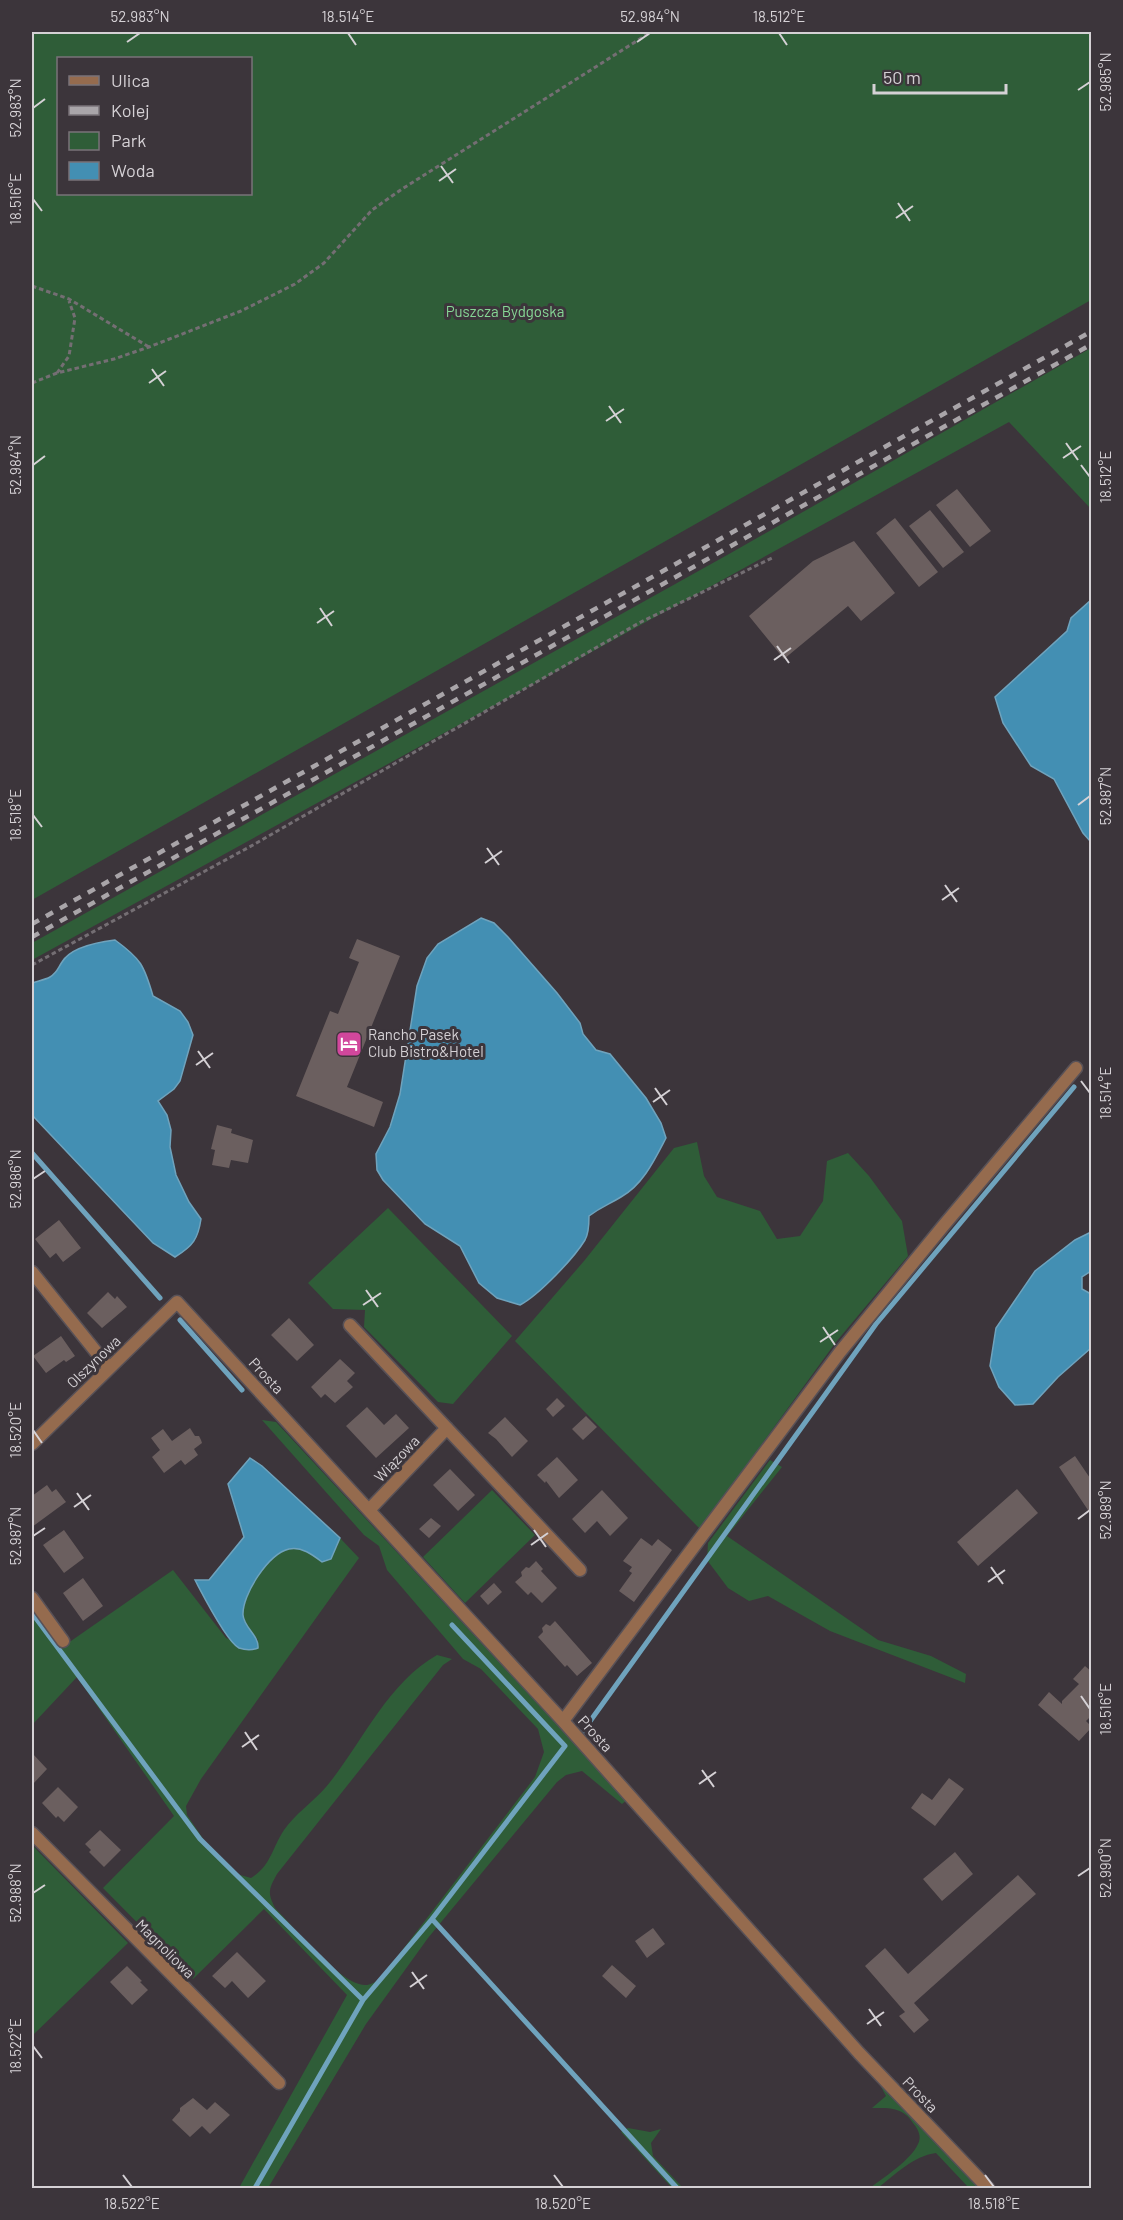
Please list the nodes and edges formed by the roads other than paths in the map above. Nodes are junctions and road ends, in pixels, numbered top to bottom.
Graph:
1 (1076, 1068) dead end
2 (32, 1272) edge
3 (177, 1302) joint
4 (350, 1324) dead end
5 (109, 1368) junction
6 (447, 1428) junction
7 (32, 1444) edge
8 (369, 1510) junction
9 (580, 1570) dead end
10 (32, 1598) edge
11 (63, 1641) dead end
12 (563, 1721) junction
13 (32, 1833) edge
14 (279, 2084) dead end
15 (988, 2188) edge

1 - 12 street
2 - 5 street
3 - 5 street, Olszynowa
3 - 8 street, Prosta
4 - 6 street
5 - 7 street, Olszynowa
6 - 8 street, Wiązowa
6 - 9 street
8 - 12 street, Prosta
10 - 11 street
12 - 15 street, Prosta
13 - 14 street, Magnoliowa

